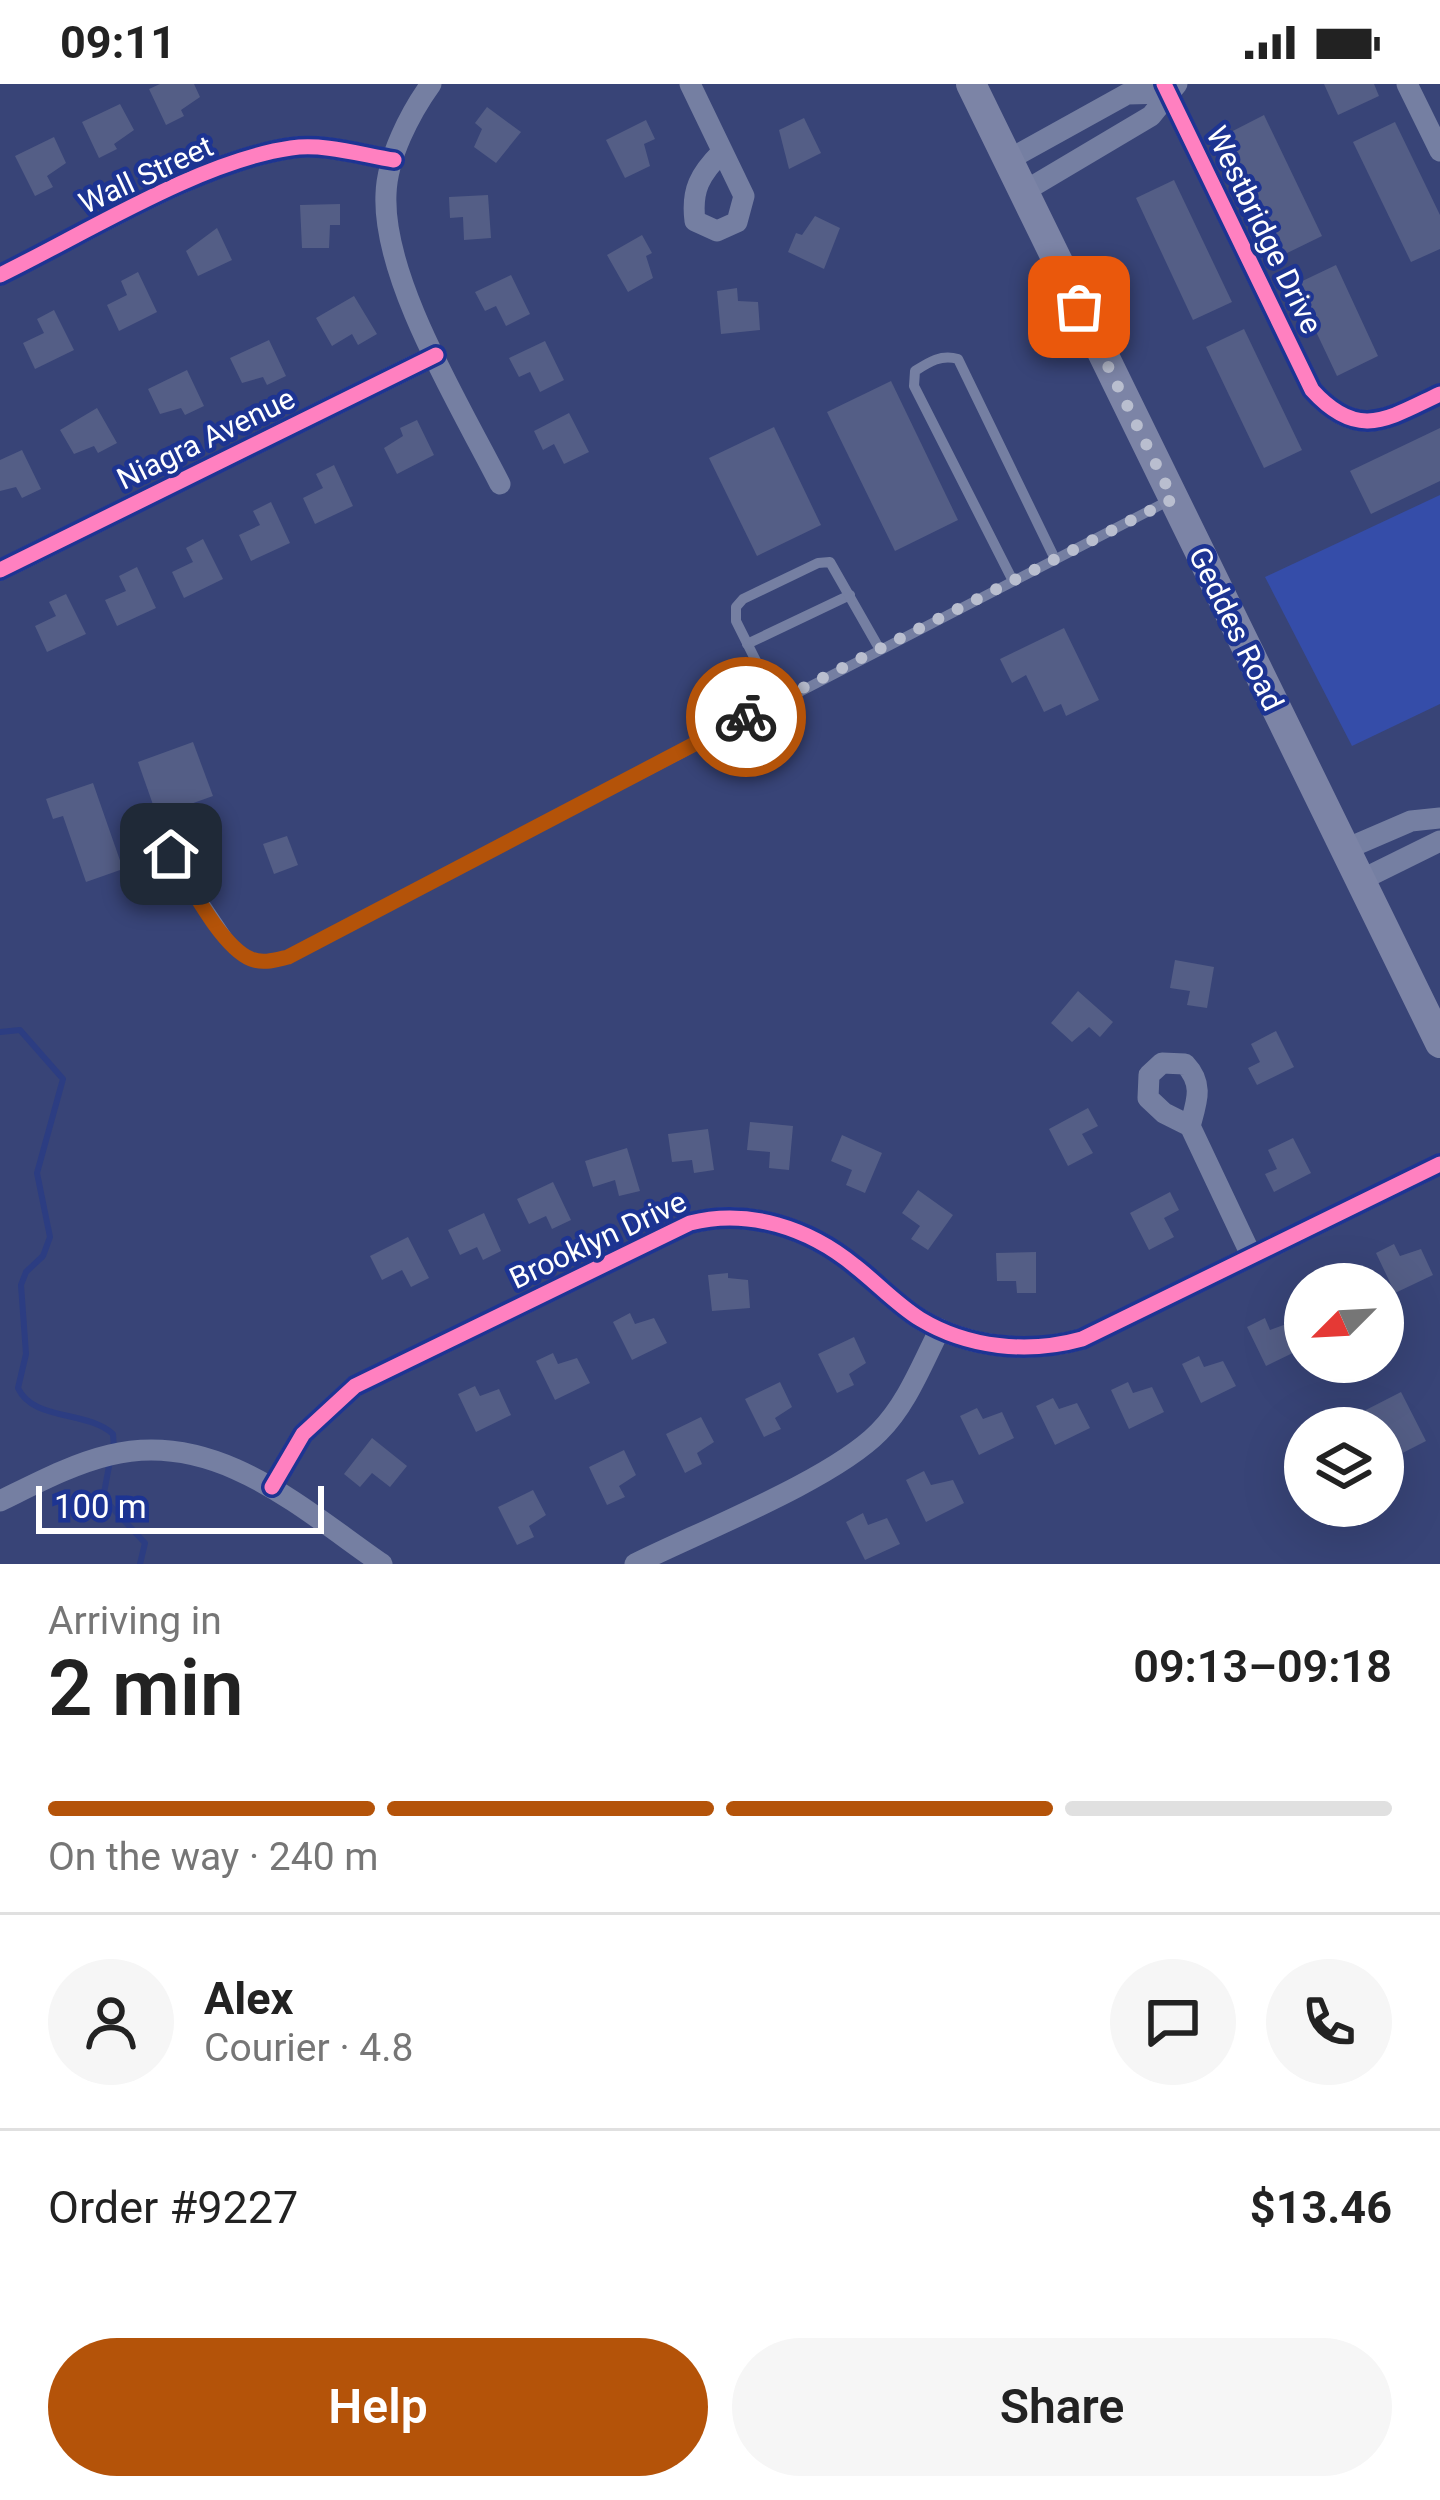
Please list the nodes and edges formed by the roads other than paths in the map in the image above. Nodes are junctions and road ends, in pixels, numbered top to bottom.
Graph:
1 (430, 84) edge
2 (690, 84) edge
3 (971, 84) edge
4 (1408, 84) edge
5 (1170, 87) edge
6 (1440, 151) edge
7 (722, 152) dead end
8 (394, 160) junction
9 (1008, 160) junction
10 (1023, 192) junction
11 (0, 275) edge
12 (436, 356) junction
13 (1440, 394) edge
14 (500, 484) dead end
15 (1173, 499) junction
16 (1055, 560) junction
17 (0, 570) edge
18 (1013, 580) junction
19 (850, 595) junction
20 (747, 644) junction
21 (879, 648) junction
22 (776, 701) junction
23 (1440, 818) edge
24 (1440, 841) edge
25 (1346, 849) junction
26 (171, 854) dead end
27 (1361, 880) junction
28 (1440, 1043) edge
29 (1190, 1126) dead end
30 (1440, 1164) edge
31 (1251, 1255) junction
32 (940, 1329) junction
33 (272, 1487) junction
34 (0, 1502) edge
35 (382, 1564) edge
36 (635, 1564) edge

1 - 8 street
2 - 7 street
3 - 9 main road, Geddes Road
4 - 6 street
5 - 9 street
5 - 10 street
5 - 13 street, Westbridge Drive
8 - 11 street, Wall Street
8 - 12 street
9 - 10 main road, Geddes Road
10 - 15 main road, Geddes Road
12 - 14 street
12 - 17 street, Niagra Avenue
15 - 16 lane
15 - 25 main road, Geddes Road
16 - 18 lane
16 - 18 lane
18 - 21 lane
19 - 20 lane
19 - 20 lane
19 - 21 lane
20 - 22 lane
21 - 22 lane
22 - 26 lane
23 - 25 street
24 - 27 street
25 - 27 main road, Geddes Road
27 - 28 main road, Geddes Road
29 - 31 street
30 - 31 street, Brooklyn Drive
31 - 32 street, Brooklyn Drive
32 - 33 street, Brooklyn Drive
32 - 36 street
33 - 34 street
33 - 35 street

